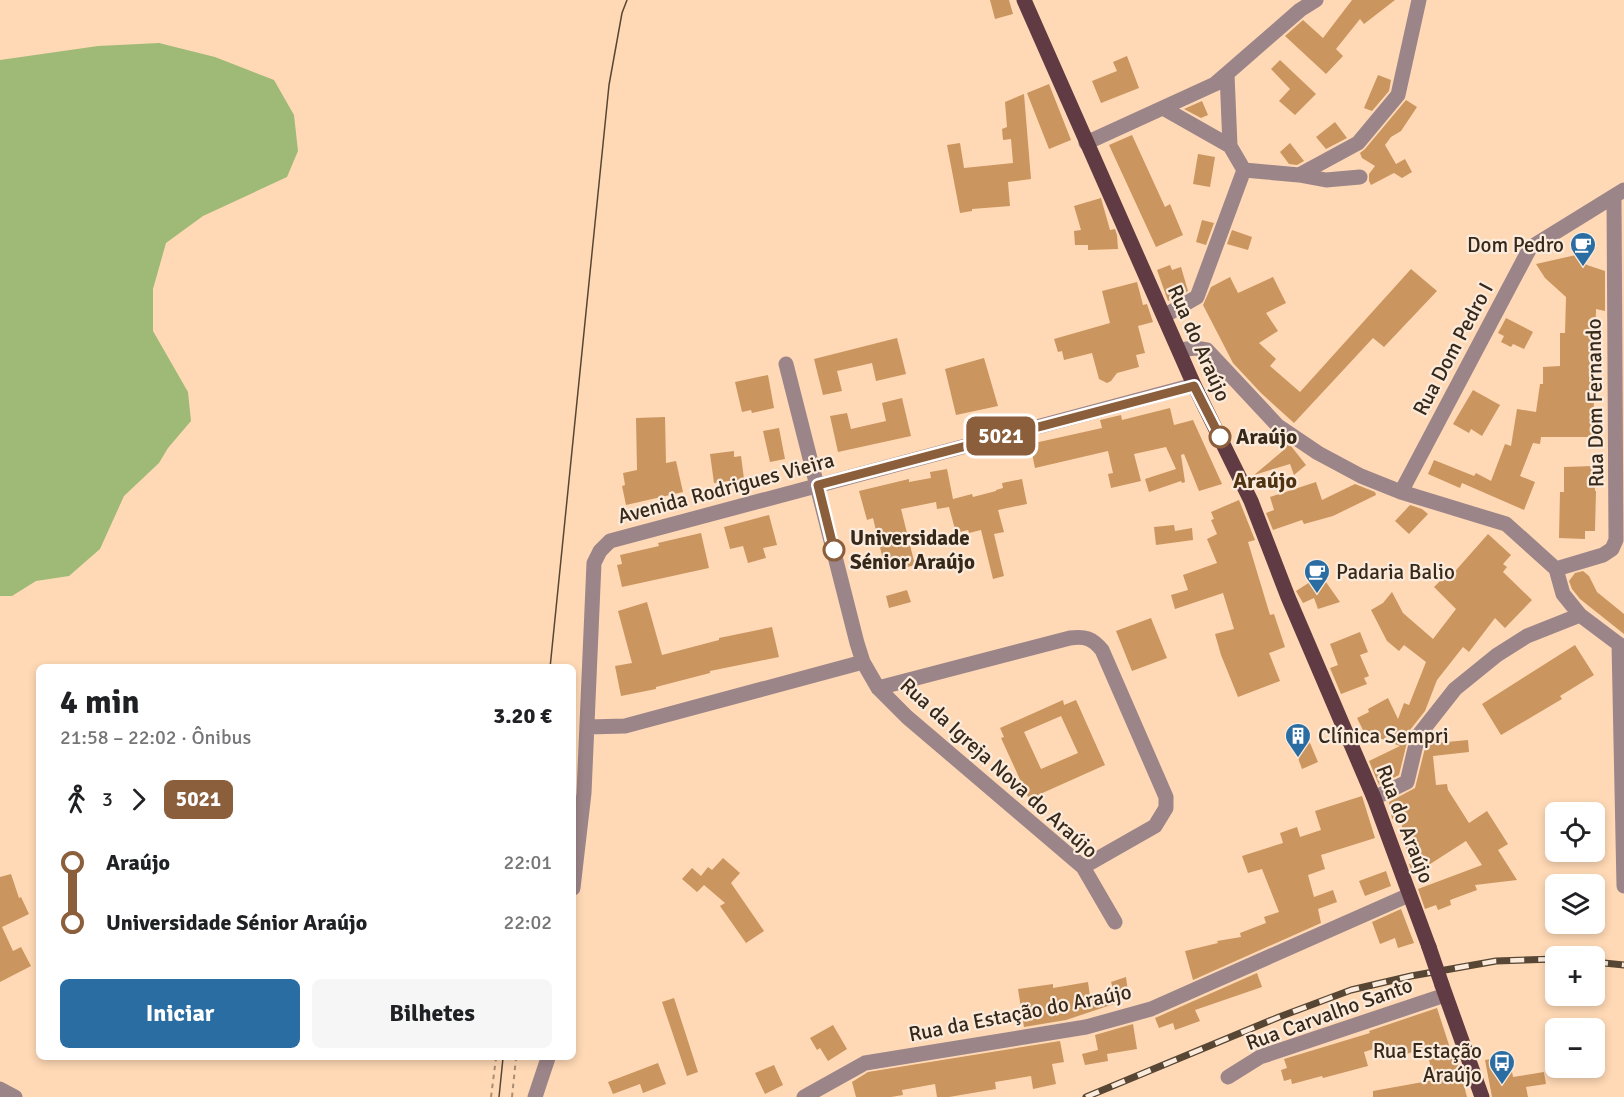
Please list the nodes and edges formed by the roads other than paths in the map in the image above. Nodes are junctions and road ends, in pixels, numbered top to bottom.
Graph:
1 (1024, 0) edge
2 (1316, 0) edge
3 (1419, 0) edge
4 (1227, 74) junction
5 (1163, 108) junction
6 (1086, 143) junction
7 (1230, 146) junction
8 (1244, 170) junction
9 (1299, 175) junction
10 (1360, 177) dead end
11 (1619, 194) edge
12 (1164, 315) junction
13 (1180, 350) junction
14 (786, 364) dead end
15 (1620, 369) edge
16 (1194, 386) junction
17 (818, 485) junction
18 (1401, 492) junction
19 (1620, 531) edge
20 (1556, 569) junction
21 (1580, 615) junction
22 (1622, 646) edge
23 (863, 662) junction
24 (878, 688) junction
25 (588, 728) junction
26 (1374, 798) junction
27 (576, 862) edge
28 (1083, 867) junction
29 (1624, 886) edge
30 (1409, 895) junction
31 (1115, 922) dead end
32 (1444, 990) junction
33 (547, 1060) edge
34 (1228, 1077) dead end
35 (0, 1089) edge
36 (15, 1097) edge
37 (535, 1097) edge
38 (804, 1097) edge
39 (1482, 1097) edge

1 - 6 main road, Rua do Araújo
2 - 4 street
3 - 9 street
4 - 5 street
4 - 7 street
5 - 6 street
5 - 7 street
6 - 12 main road, Rua do Araújo
7 - 8 street
8 - 9 street
8 - 12 street
9 - 10 street
11 - 15 street, Rua Dom Fernando
11 - 18 street, Rua Dom Pedro I
12 - 13 main road, Rua do Araújo
13 - 16 main road, Rua do Araújo
13 - 18 street
14 - 17 street, Rua da Igreja Nova do Araújo
15 - 19 street, Rua Dom Fernando
16 - 17 street, Avenida Rodrigues Vieira
16 - 26 main road, Rua do Araújo
17 - 23 street, Rua da Igreja Nova do Araújo
17 - 25 street, Avenida Rodrigues Vieira
18 - 20 street
19 - 20 street, Rua Dom Fernando
20 - 21 street
21 - 22 street
21 - 26 street
22 - 29 street
23 - 24 street, Rua da Igreja Nova do Araújo
23 - 25 street
24 - 28 street, Rua da Igreja Nova do Araújo
24 - 28 street
25 - 27 street, Avenida Rodrigues Vieira
26 - 30 main road, Rua do Araújo
28 - 31 street, Rua da Igreja Nova do Araújo
30 - 32 main road, Rua do Araújo, bridge
30 - 38 street, Rua da Estação do Araújo
32 - 34 street, Rua Carvalho Santo
32 - 39 main road, Rua do Araújo
33 - 37 street
35 - 36 street

